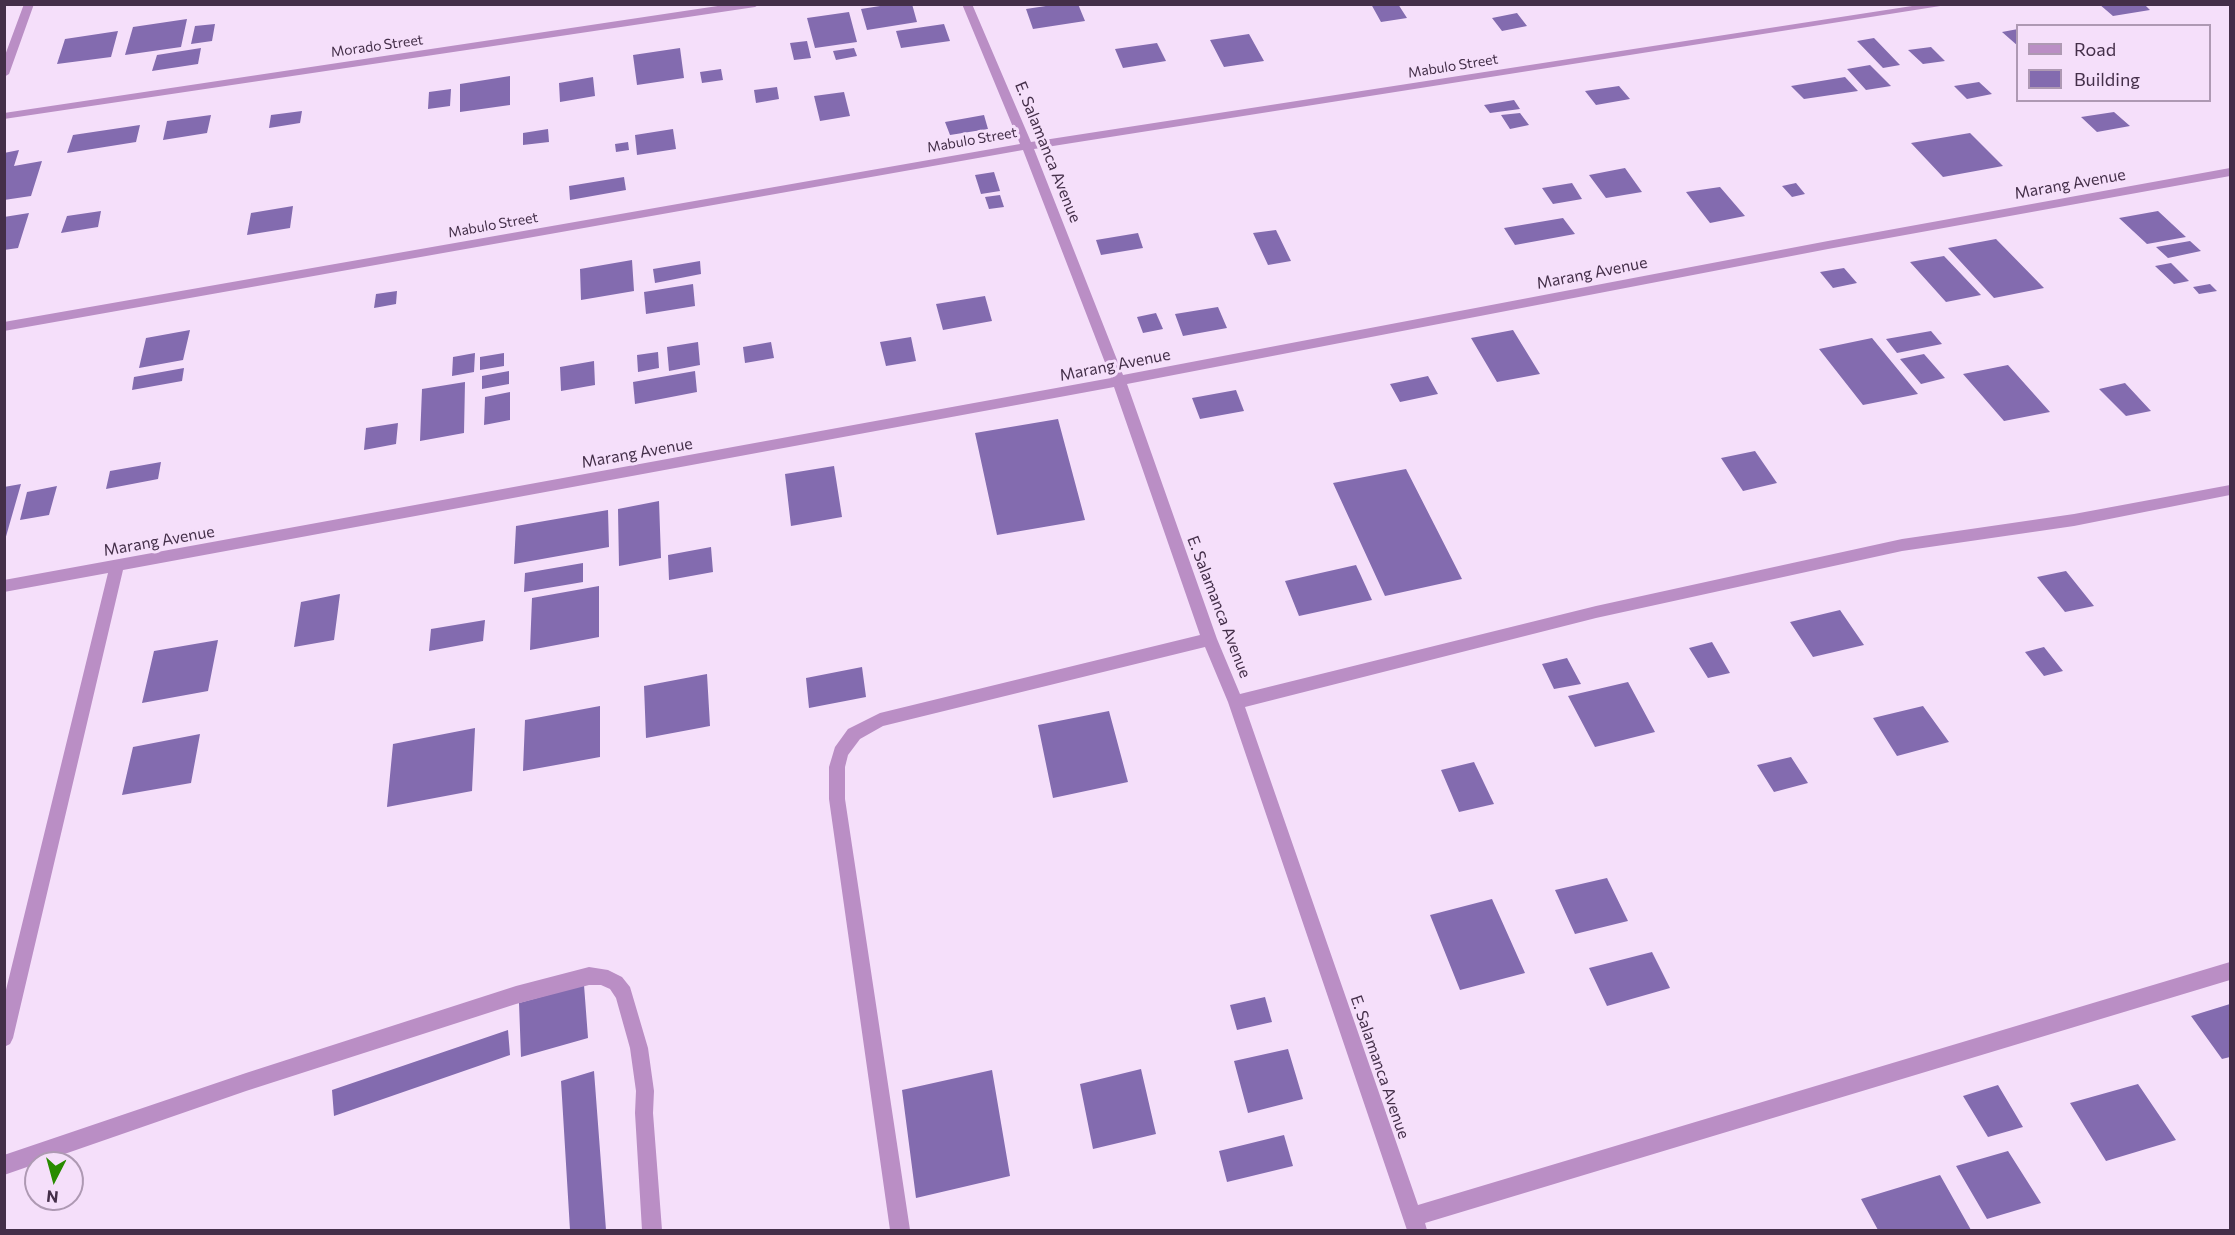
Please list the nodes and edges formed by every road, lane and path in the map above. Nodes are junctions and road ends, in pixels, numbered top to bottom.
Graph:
1 (29, 4) edge
2 (755, 4) edge
3 (967, 4) edge
4 (1948, 4) edge
5 (4, 74) edge
6 (4, 117) edge
7 (1027, 146) junction
8 (2230, 172) edge
9 (4, 327) edge
10 (1119, 381) junction
11 (2230, 490) edge
12 (117, 565) junction
13 (4, 586) edge
14 (1209, 639) junction
15 (1236, 702) junction
16 (2230, 971) edge
17 (4, 1038) edge
18 (4, 1165) edge
19 (1415, 1224) edge
20 (652, 1230) edge
21 (900, 1230) edge

1 - 5 street
2 - 6 street, Morado Street
3 - 7 street, E. Salamanca Avenue
4 - 7 street, Mabulo Street
7 - 9 street, Mabulo Street
7 - 10 street, E. Salamanca Avenue
8 - 10 street, Marang Avenue
10 - 12 street, Marang Avenue
10 - 14 street, E. Salamanca Avenue
11 - 15 street
12 - 13 street, Marang Avenue
12 - 17 street
14 - 15 street, E. Salamanca Avenue
14 - 21 street
15 - 19 street, E. Salamanca Avenue
16 - 19 street
18 - 20 street

